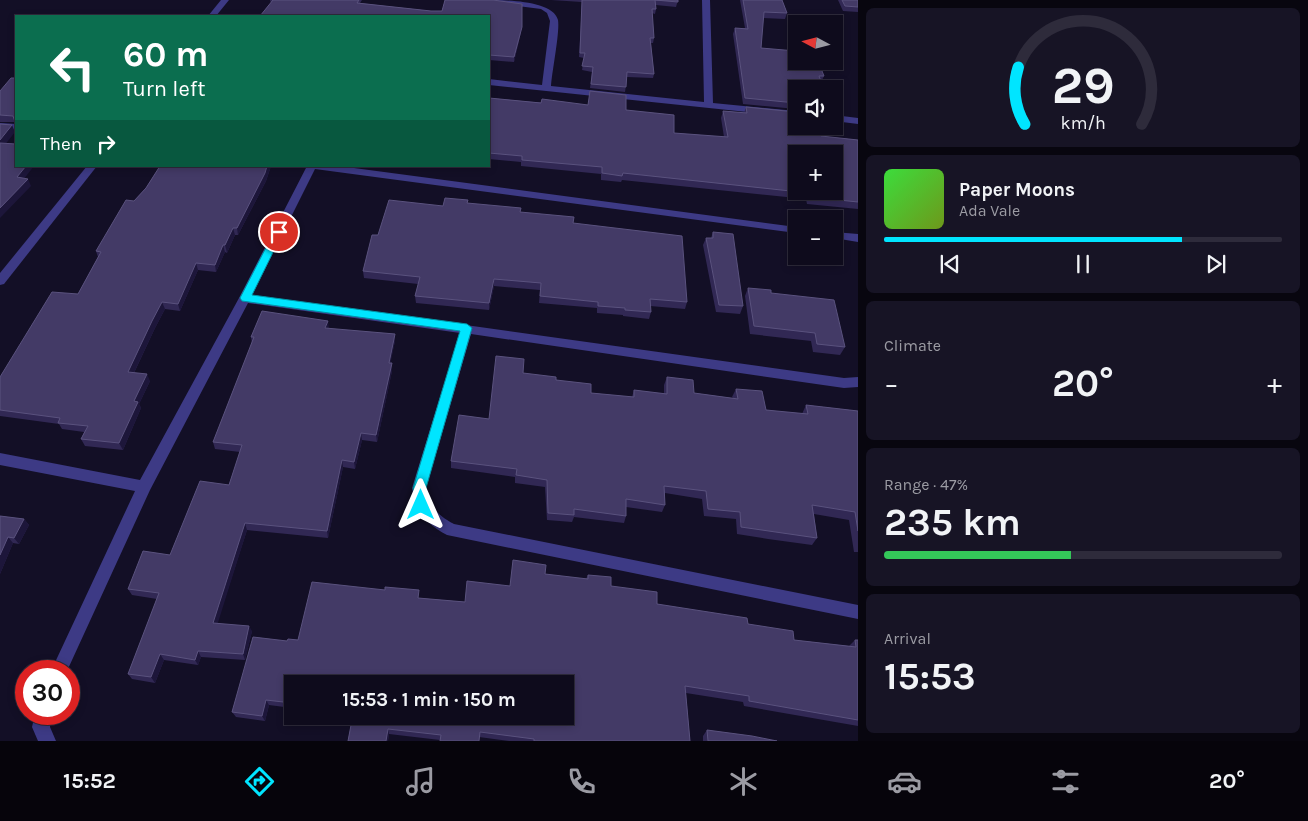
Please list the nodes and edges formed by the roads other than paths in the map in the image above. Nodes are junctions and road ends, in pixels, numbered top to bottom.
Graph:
1 (225, 0) edge
2 (488, 0) edge
3 (706, 0) edge
4 (213, 15) edge
5 (490, 82) edge
6 (546, 88) junction
7 (709, 104) junction
8 (788, 113) edge
9 (843, 119) edge
10 (858, 121) edge
11 (0, 126) edge
12 (15, 128) edge
13 (91, 167) edge
14 (312, 167) edge
15 (321, 167) edge
16 (788, 229) edge
17 (843, 236) edge
18 (858, 238) edge
19 (0, 281) edge
20 (245, 298) junction
21 (467, 328) junction
22 (858, 382) edge
23 (0, 459) edge
24 (144, 487) junction
25 (858, 612) edge
26 (64, 660) edge
27 (41, 725) edge
28 (47, 741) edge

1 - 4 street
2 - 6 street
3 - 7 street
5 - 6 street
6 - 7 street
7 - 8 street
9 - 10 street
11 - 12 street
13 - 19 street
14 - 20 street
15 - 16 street
17 - 18 street
20 - 21 street
20 - 24 street
21 - 22 street
21 - 25 street
23 - 24 street
24 - 26 street
27 - 28 street

